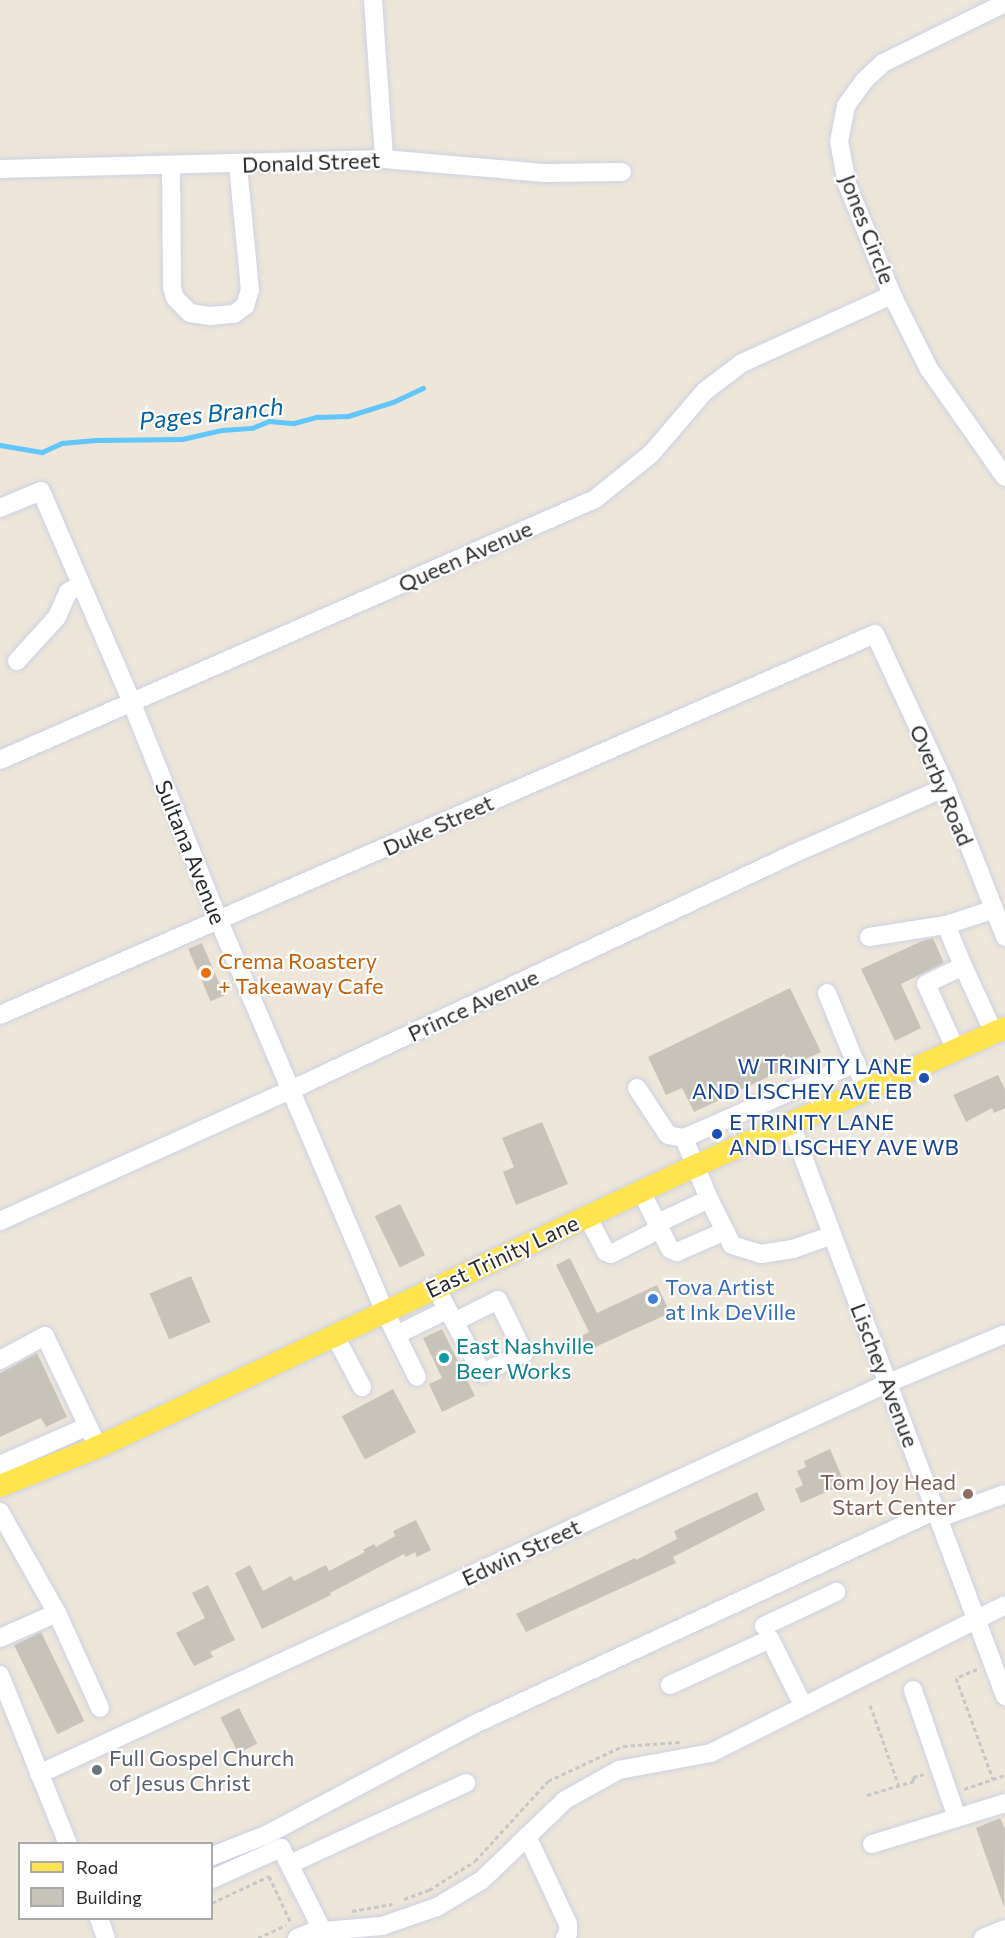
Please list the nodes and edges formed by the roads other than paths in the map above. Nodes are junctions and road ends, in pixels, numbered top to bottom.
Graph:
1 (373, 0) edge
2 (1005, 3) edge
3 (384, 159) junction
4 (171, 165) junction
5 (238, 165) junction
6 (0, 169) edge
7 (622, 172) dead end
8 (892, 295) junction
9 (1005, 477) edge
10 (0, 508) edge
11 (81, 585) junction
12 (875, 634) joint
13 (17, 661) dead end
14 (131, 702) junction
15 (0, 760) edge
16 (945, 787) junction
17 (992, 910) junction
18 (219, 921) junction
19 (946, 925) junction
20 (869, 937) dead end
21 (1005, 937) edge
22 (963, 966) junction
23 (827, 993) dead end
24 (0, 1015) edge
25 (999, 1031) edge
26 (956, 1050) junction
27 (856, 1063) junction
28 (637, 1088) dead end
29 (292, 1089) junction
30 (866, 1089) junction
31 (790, 1122) junction
32 (684, 1138) junction
33 (695, 1166) junction
34 (641, 1191) junction
35 (709, 1199) junction
36 (588, 1216) junction
37 (0, 1221) edge
38 (658, 1223) junction
39 (724, 1231) junction
40 (833, 1235) junction
41 (436, 1288) junction
42 (385, 1312) junction
43 (1005, 1334) edge
44 (396, 1335) junction
45 (335, 1336) junction
46 (0, 1360) edge
47 (417, 1377) dead end
48 (888, 1383) junction
49 (362, 1387) dead end
50 (88, 1426) junction
51 (98, 1447) junction
52 (0, 1465) edge
53 (0, 1486) edge
54 (1005, 1494) edge
55 (0, 1512) edge
56 (938, 1514) junction
57 (836, 1592) dead end
58 (750, 1597) junction
59 (1005, 1605) edge
60 (57, 1614) junction
61 (977, 1617) junction
62 (767, 1632) junction
63 (0, 1638) edge
64 (0, 1675) edge
65 (670, 1685) dead end
66 (914, 1690) dead end
67 (1005, 1695) edge
68 (803, 1705) junction
69 (100, 1708) dead end
70 (39, 1774) junction
71 (466, 1783) dead end
72 (1005, 1803) edge
73 (957, 1818) junction
74 (527, 1836) junction
75 (67, 1842) edge
76 (872, 1844) dead end
77 (213, 1856) edge
78 (290, 1864) junction
79 (213, 1879) edge
80 (100, 1920) edge
81 (1005, 1929) edge
82 (294, 1930) edge
83 (324, 1934) edge
84 (106, 1938) edge
85 (565, 1938) edge
86 (983, 1938) edge

1 - 3 street
2 - 8 street, Jones Circle
3 - 5 street, Donald Street
3 - 7 street, Donald Street
4 - 5 street, Donald Street
4 - 5 street
4 - 6 street, Donald Street
8 - 9 street, Jones Circle
8 - 14 street, Queen Avenue
10 - 11 street, Sultana Avenue
11 - 13 street
11 - 14 street, Sultana Avenue
12 - 16 street, Overby Road
12 - 18 street, Duke Street
14 - 15 street, Queen Avenue
14 - 18 street, Sultana Avenue
16 - 17 street, Overby Road
16 - 29 street, Prince Avenue
17 - 19 street
17 - 21 street, Overby Road
18 - 24 street, Duke Street
18 - 29 street, Sultana Avenue
19 - 20 street
19 - 22 street
22 - 25 street
22 - 26 street
23 - 27 street
25 - 26 main road, East Trinity Lane
26 - 30 main road, East Trinity Lane
27 - 30 street
27 - 32 street
28 - 32 street
29 - 37 street, Prince Avenue
29 - 42 street, Sultana Avenue
30 - 31 main road, East Trinity Lane
31 - 33 main road, East Trinity Lane
31 - 40 street, Lischey Avenue
32 - 33 street
33 - 34 main road, East Trinity Lane
33 - 35 street
34 - 36 main road, East Trinity Lane
34 - 38 street
35 - 38 street
35 - 39 street
36 - 38 street
36 - 41 main road, East Trinity Lane
38 - 39 street
39 - 40 street
40 - 48 street, Lischey Avenue
41 - 42 main road, East Trinity Lane
41 - 44 street
42 - 44 street, Sultana Avenue
42 - 45 main road, East Trinity Lane
43 - 48 street, Edwin Street
44 - 47 street, Sultana Avenue
45 - 49 street
45 - 51 main road, East Trinity Lane
46 - 50 street
48 - 56 street, Lischey Avenue
48 - 70 street, Edwin Street
50 - 51 street
50 - 52 street
51 - 53 main road, East Trinity Lane
54 - 56 street
55 - 60 street
56 - 58 street
56 - 61 street, Lischey Avenue
57 - 62 street
58 - 62 street
58 - 77 street
59 - 61 street
60 - 63 street
60 - 69 street
61 - 67 street, Lischey Avenue
61 - 68 street
62 - 65 street
62 - 68 street
64 - 70 street
66 - 73 street
68 - 74 street
70 - 75 street
71 - 78 street
72 - 73 street
73 - 76 street
74 - 83 street
74 - 85 street
78 - 79 street
78 - 83 street
80 - 84 street
81 - 86 street
82 - 83 street

